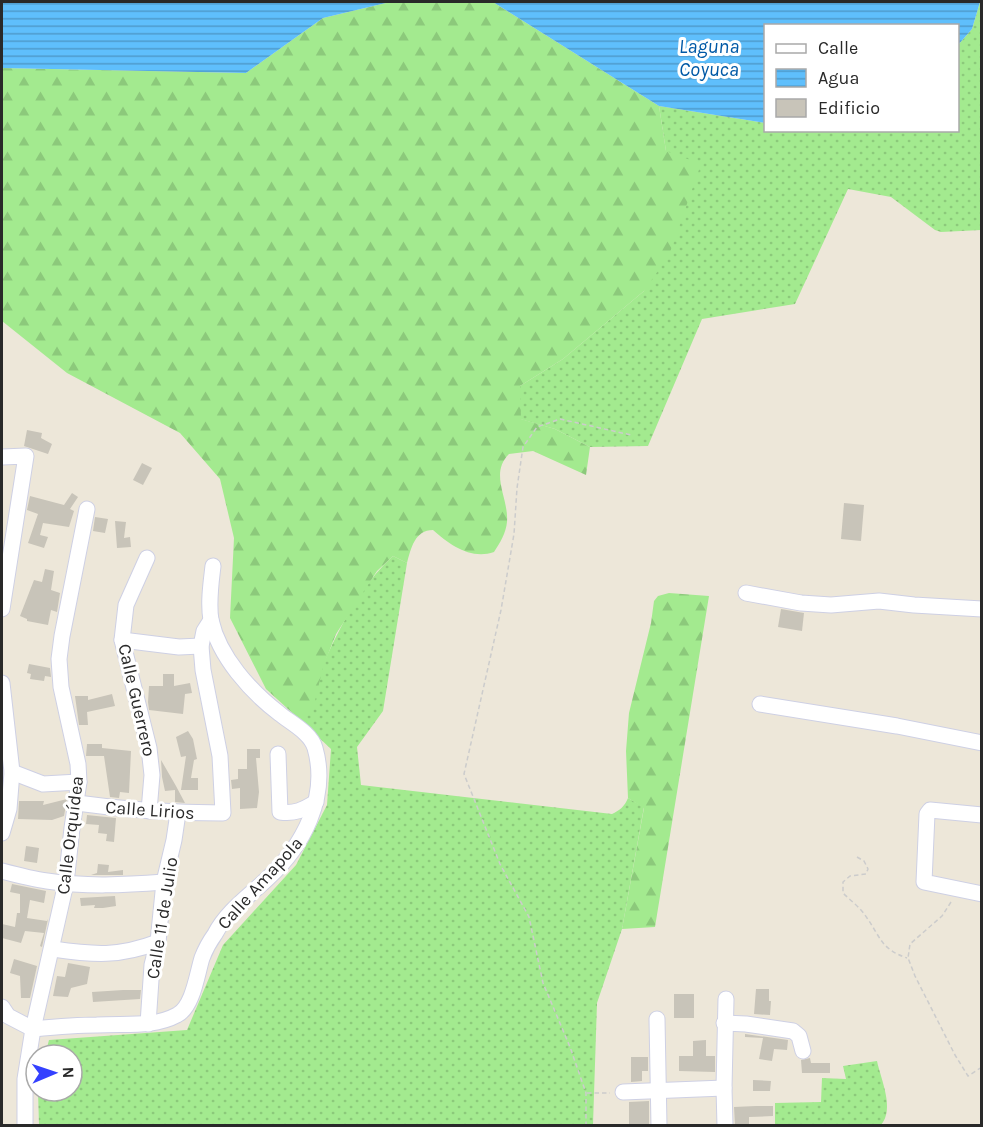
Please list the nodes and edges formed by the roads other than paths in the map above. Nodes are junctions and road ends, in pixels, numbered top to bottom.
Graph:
1 (2, 457) edge
2 (87, 509) dead end
3 (147, 558) dead end
4 (213, 566) dead end
5 (746, 593) dead end
6 (2, 609) edge
7 (981, 609) edge
8 (211, 620) junction
9 (122, 640) junction
10 (201, 646) junction
11 (2, 683) edge
12 (760, 704) dead end
13 (981, 743) edge
14 (278, 754) dead end
15 (12, 772) junction
16 (79, 782) junction
17 (316, 802) junction
18 (77, 803) junction
19 (148, 811) junction
20 (178, 813) junction
21 (981, 815) edge
22 (2, 833) edge
23 (2, 872) edge
24 (164, 882) junction
25 (66, 883) junction
26 (981, 894) edge
27 (158, 942) junction
28 (53, 949) junction
29 (726, 999) dead end
30 (2, 1007) edge
31 (657, 1019) dead end
32 (724, 1023) junction
33 (148, 1024) junction
34 (33, 1029) junction
35 (803, 1051) dead end
36 (724, 1088) junction
37 (658, 1090) junction
38 (622, 1092) road end
39 (25, 1125) edge
40 (659, 1125) edge
41 (725, 1125) edge

1 - 6 street
2 - 16 street, Calle Orquídea
3 - 9 street, Calle Guerrero
4 - 8 street, Calle Amapola
5 - 7 street
8 - 10 street
8 - 17 street, Calle Amapola
9 - 10 street
9 - 19 street, Calle Guerrero
10 - 20 street, Calle Lirios
11 - 15 street
12 - 13 street
14 - 17 street
15 - 16 street
15 - 22 street
16 - 18 street, Calle Orquídea
17 - 33 street, Calle Amapola
18 - 19 street, Calle Lirios
18 - 25 street, Calle Orquídea
19 - 20 street, Calle Lirios
20 - 24 street, Calle 11 de Julio
21 - 26 street
23 - 25 street
24 - 25 street
24 - 27 street, Calle 11 de Julio
25 - 28 street, Calle Orquídea
27 - 28 street
27 - 33 street, Calle 11 de Julio
28 - 34 street, Calle Orquídea
29 - 32 street
30 - 34 street
31 - 37 street
32 - 35 street
32 - 36 street
33 - 34 street, Calle Amapola
34 - 39 street, Calle Orquídea
36 - 37 street
36 - 41 street
37 - 38 street
37 - 40 street

